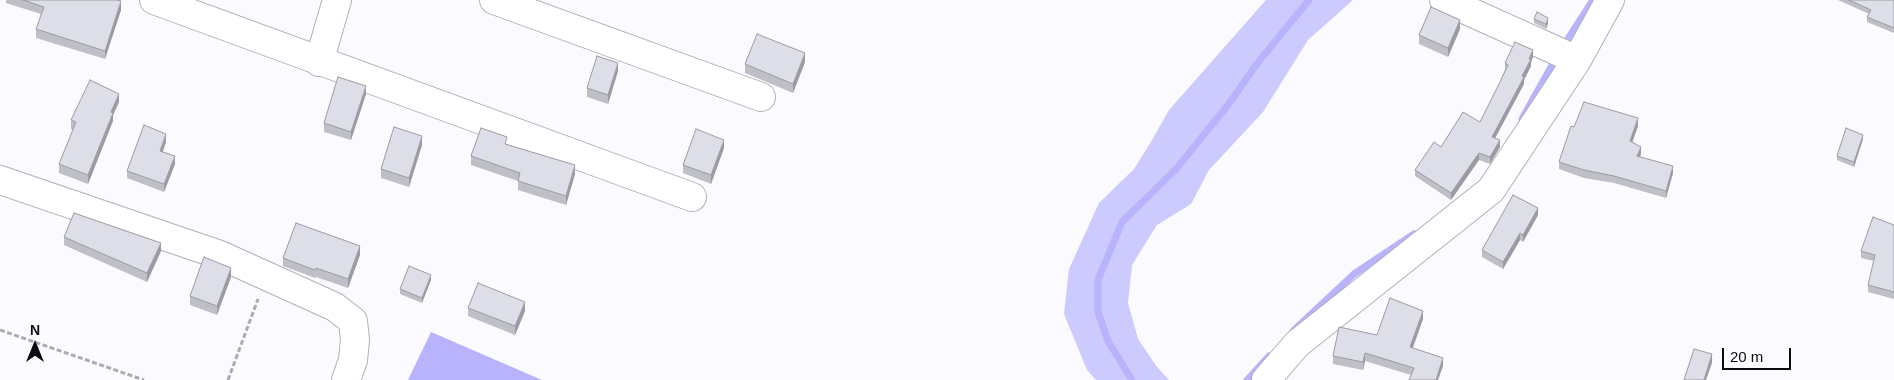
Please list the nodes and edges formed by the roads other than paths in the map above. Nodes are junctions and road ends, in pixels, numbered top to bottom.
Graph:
1 (154, 0) edge
2 (337, 0) edge
3 (494, 0) edge
4 (1444, 0) edge
5 (1610, 0) edge
6 (1577, 60) junction
7 (319, 62) junction
8 (761, 97) dead end
9 (0, 180) edge
10 (692, 196) dead end
11 (346, 380) edge
12 (1266, 380) edge

1 - 7 street
2 - 7 street
3 - 8 street
4 - 6 street
5 - 6 street
6 - 12 street
7 - 10 street
9 - 11 street

